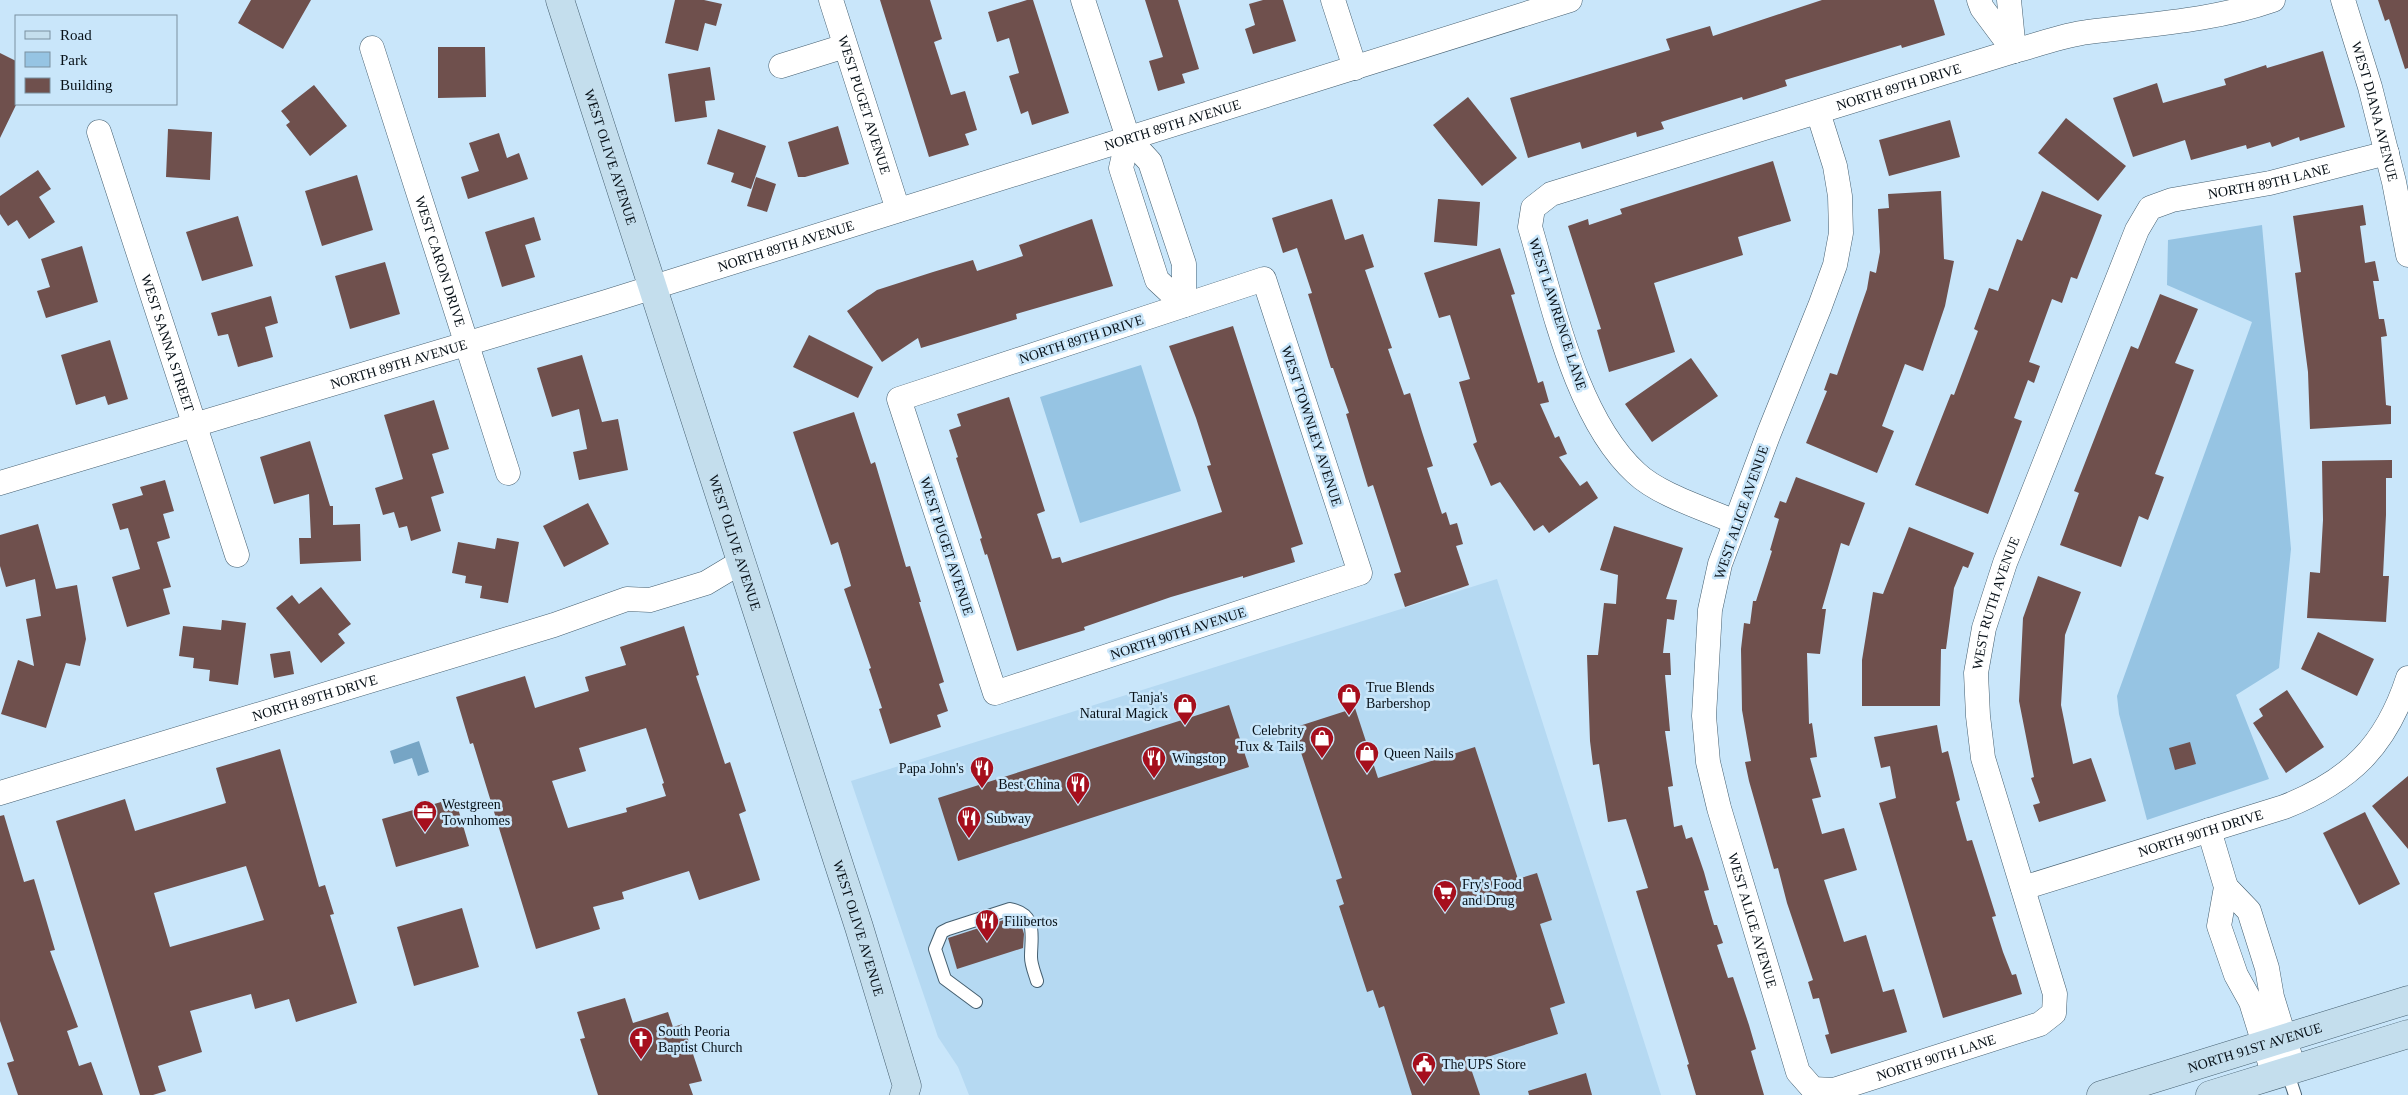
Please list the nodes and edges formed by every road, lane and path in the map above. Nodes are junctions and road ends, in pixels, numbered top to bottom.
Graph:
1 (560, 0) edge
2 (831, 0) edge
3 (1083, 0) edge
4 (1333, 0) edge
5 (1570, 0) edge
6 (1979, 0) edge
7 (2009, 0) edge
8 (2273, 0) edge
9 (2343, 0) edge
10 (845, 46) junction
11 (372, 48) dead end
12 (2014, 51) junction
13 (781, 66) dead end
14 (1355, 68) junction
15 (1818, 112) junction
16 (99, 132) dead end
17 (1128, 138) junction
18 (2387, 153) junction
19 (1533, 208) joint
20 (2150, 208) joint
21 (898, 210) junction
22 (1166, 210) junction
23 (1137, 218) junction
24 (2408, 255) edge
25 (1264, 279) joint
26 (652, 287) junction
27 (1184, 305) junction
28 (468, 342) junction
29 (899, 399) joint
30 (194, 424) junction
31 (508, 473) dead end
32 (0, 483) edge
33 (1735, 522) junction
34 (237, 555) dead end
35 (741, 562) junction
36 (1360, 574) joint
37 (2408, 678) edge
38 (995, 693) joint
39 (0, 793) edge
40 (2209, 830) junction
41 (2226, 887) junction
42 (2023, 888) junction
43 (1038, 981) dead end
44 (2408, 1000) edge
45 (976, 1002) dead end
46 (2054, 1013) joint
47 (2408, 1034) edge
48 (2274, 1041) junction
49 (2288, 1078) edge
50 (1813, 1089) joint
51 (910, 1092) edge
52 (2102, 1095) edge
53 (2210, 1095) edge

1 - 26 main road, WEST OLIVE AVENUE
2 - 10 street, WEST PUGET AVENUE
3 - 17 street
4 - 14 street
5 - 14 street, NORTH 89TH AVENUE
6 - 12 street
7 - 12 street
8 - 12 street, NORTH 89TH DRIVE
9 - 18 street, WEST DIANA AVENUE
10 - 13 street
10 - 21 street, WEST PUGET AVENUE
11 - 28 street, WEST CARON DRIVE
12 - 15 street, NORTH 89TH DRIVE
14 - 17 street, NORTH 89TH AVENUE
15 - 19 street, NORTH 89TH DRIVE
15 - 33 street, WEST ALICE AVENUE
16 - 30 street, WEST SANNA STREET
17 - 21 street, NORTH 89TH AVENUE
17 - 22 street
17 - 23 street
18 - 20 street, NORTH 89TH LANE
18 - 24 street, WEST DIANA AVENUE
19 - 33 street, WEST LAWRENCE LANE
20 - 42 street, WEST RUTH AVENUE
21 - 26 street, NORTH 89TH AVENUE
22 - 23 street
22 - 27 street
23 - 27 street
25 - 27 street, NORTH 89TH DRIVE
25 - 36 street, WEST TOWNLEY AVENUE
26 - 28 street, NORTH 89TH AVENUE
26 - 35 main road, WEST OLIVE AVENUE
27 - 29 street, NORTH 89TH DRIVE
28 - 30 street, NORTH 89TH AVENUE
28 - 31 street, WEST CARON DRIVE
29 - 38 street, WEST PUGET AVENUE
30 - 32 street, NORTH 89TH AVENUE
30 - 34 street, WEST SANNA STREET
33 - 50 street, WEST ALICE AVENUE
35 - 39 street, NORTH 89TH DRIVE
35 - 51 main road, WEST OLIVE AVENUE
36 - 38 street, NORTH 90TH AVENUE
37 - 40 street, NORTH 90TH DRIVE
40 - 41 street
40 - 42 street, NORTH 90TH DRIVE
41 - 48 street
41 - 48 street
42 - 46 street, WEST RUTH AVENUE
43 - 45 lane
44 - 48 main road, NORTH 91ST AVENUE
46 - 50 street, NORTH 90TH LANE
47 - 49 main road
48 - 49 street
48 - 52 main road, NORTH 91ST AVENUE
49 - 53 main road

